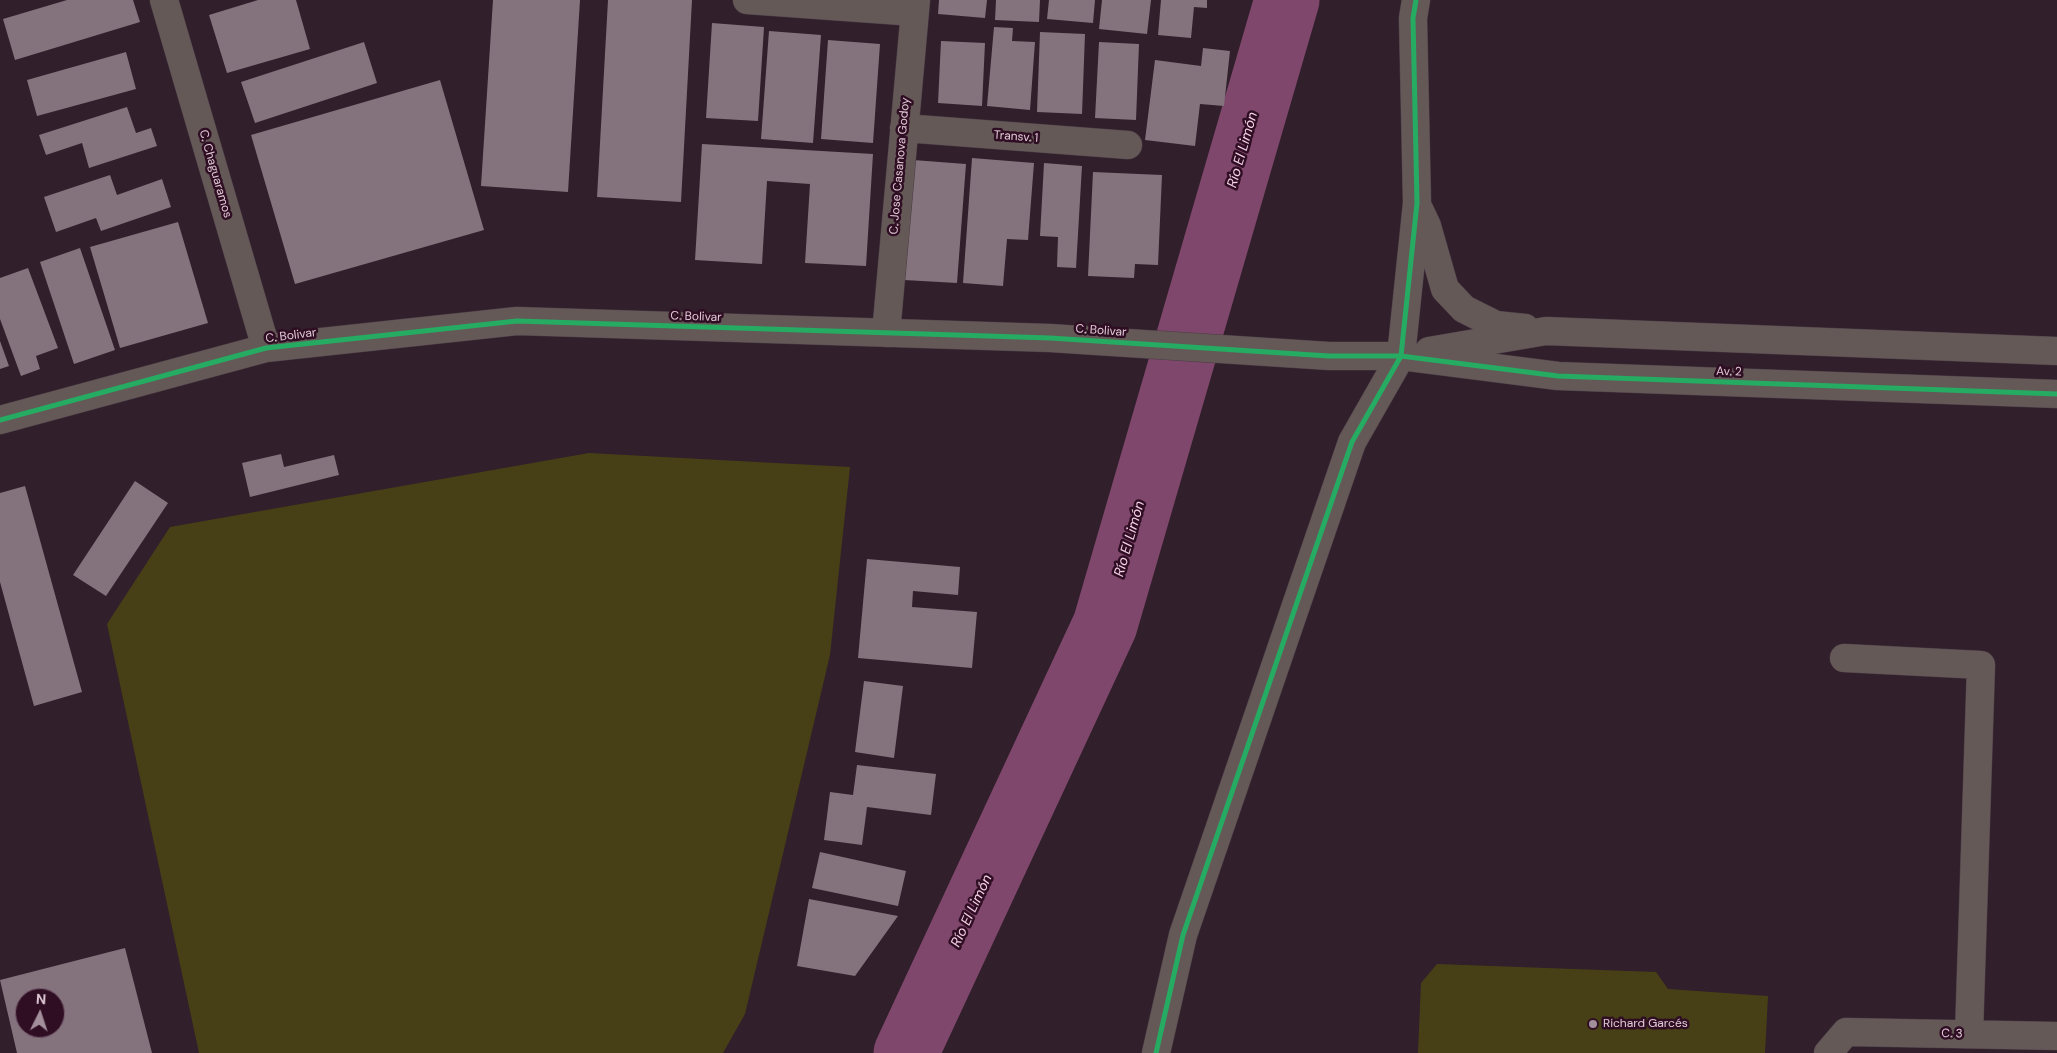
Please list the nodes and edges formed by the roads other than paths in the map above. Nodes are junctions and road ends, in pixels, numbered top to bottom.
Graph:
1 (164, 0) edge
2 (747, 0) edge
3 (1416, 0) edge
4 (915, 6) edge
5 (904, 128) junction
6 (1128, 145) dead end
7 (1417, 203) junction
8 (1546, 331) junction
9 (886, 333) junction
10 (266, 348) junction
11 (2057, 351) edge
12 (1401, 356) junction
13 (2057, 394) edge
14 (0, 420) edge
15 (1844, 658) dead end
16 (1969, 1034) junction
17 (2057, 1036) edge
18 (1156, 1053) edge
19 (1828, 1053) edge

1 - 10 street, C. Chaguaramos
2 - 4 street
3 - 7 street
4 - 5 street, C. Jose Casanova Godoy
5 - 6 street, Transv. 1
5 - 9 street, C. Jose Casanova Godoy
7 - 8 street
7 - 12 street
8 - 11 street
8 - 12 street
9 - 10 street, C. Bolivar
9 - 12 street, C. Bolivar
10 - 14 street, C. Bolivar
12 - 13 street, Av. 2
12 - 18 street
15 - 16 street
16 - 17 street, C. 3
16 - 19 street, C. 3

